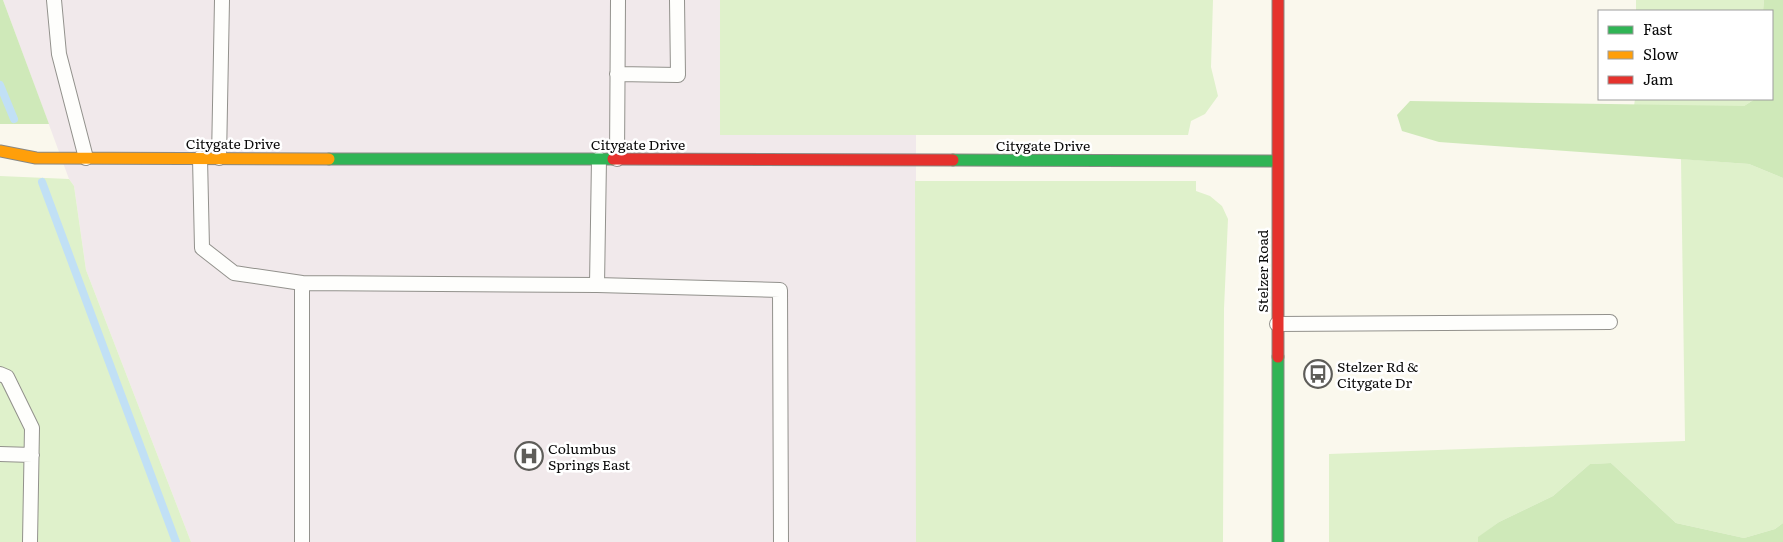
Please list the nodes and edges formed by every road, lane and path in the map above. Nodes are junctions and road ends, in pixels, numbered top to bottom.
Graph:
1 (54, 0) edge
2 (222, 0) edge
3 (618, 0) edge
4 (677, 0) edge
5 (1278, 0) edge
6 (618, 74) junction
7 (0, 151) edge
8 (86, 158) junction
9 (200, 158) junction
10 (218, 158) junction
11 (599, 159) junction
12 (617, 159) junction
13 (1278, 161) junction
14 (302, 283) junction
15 (597, 285) junction
16 (1610, 322) dead end
17 (1278, 324) junction
18 (0, 374) edge
19 (0, 454) edge
20 (32, 455) junction
21 (30, 542) edge
22 (302, 542) edge
23 (782, 542) edge
24 (1278, 542) edge

1 - 8 lane
2 - 10 lane
3 - 6 lane
4 - 6 lane
5 - 13 street, Stelzer Road
6 - 12 lane
7 - 8 street, Citygate Drive
8 - 9 street, Citygate Drive
9 - 10 street, Citygate Drive
9 - 14 lane
10 - 11 street, Citygate Drive
11 - 12 street, Citygate Drive
11 - 15 lane
12 - 13 street, Citygate Drive
13 - 17 street, Stelzer Road
14 - 15 lane
14 - 22 lane
15 - 23 lane
16 - 17 lane
17 - 24 street, Stelzer Road
18 - 20 lane
19 - 20 lane
20 - 21 lane

